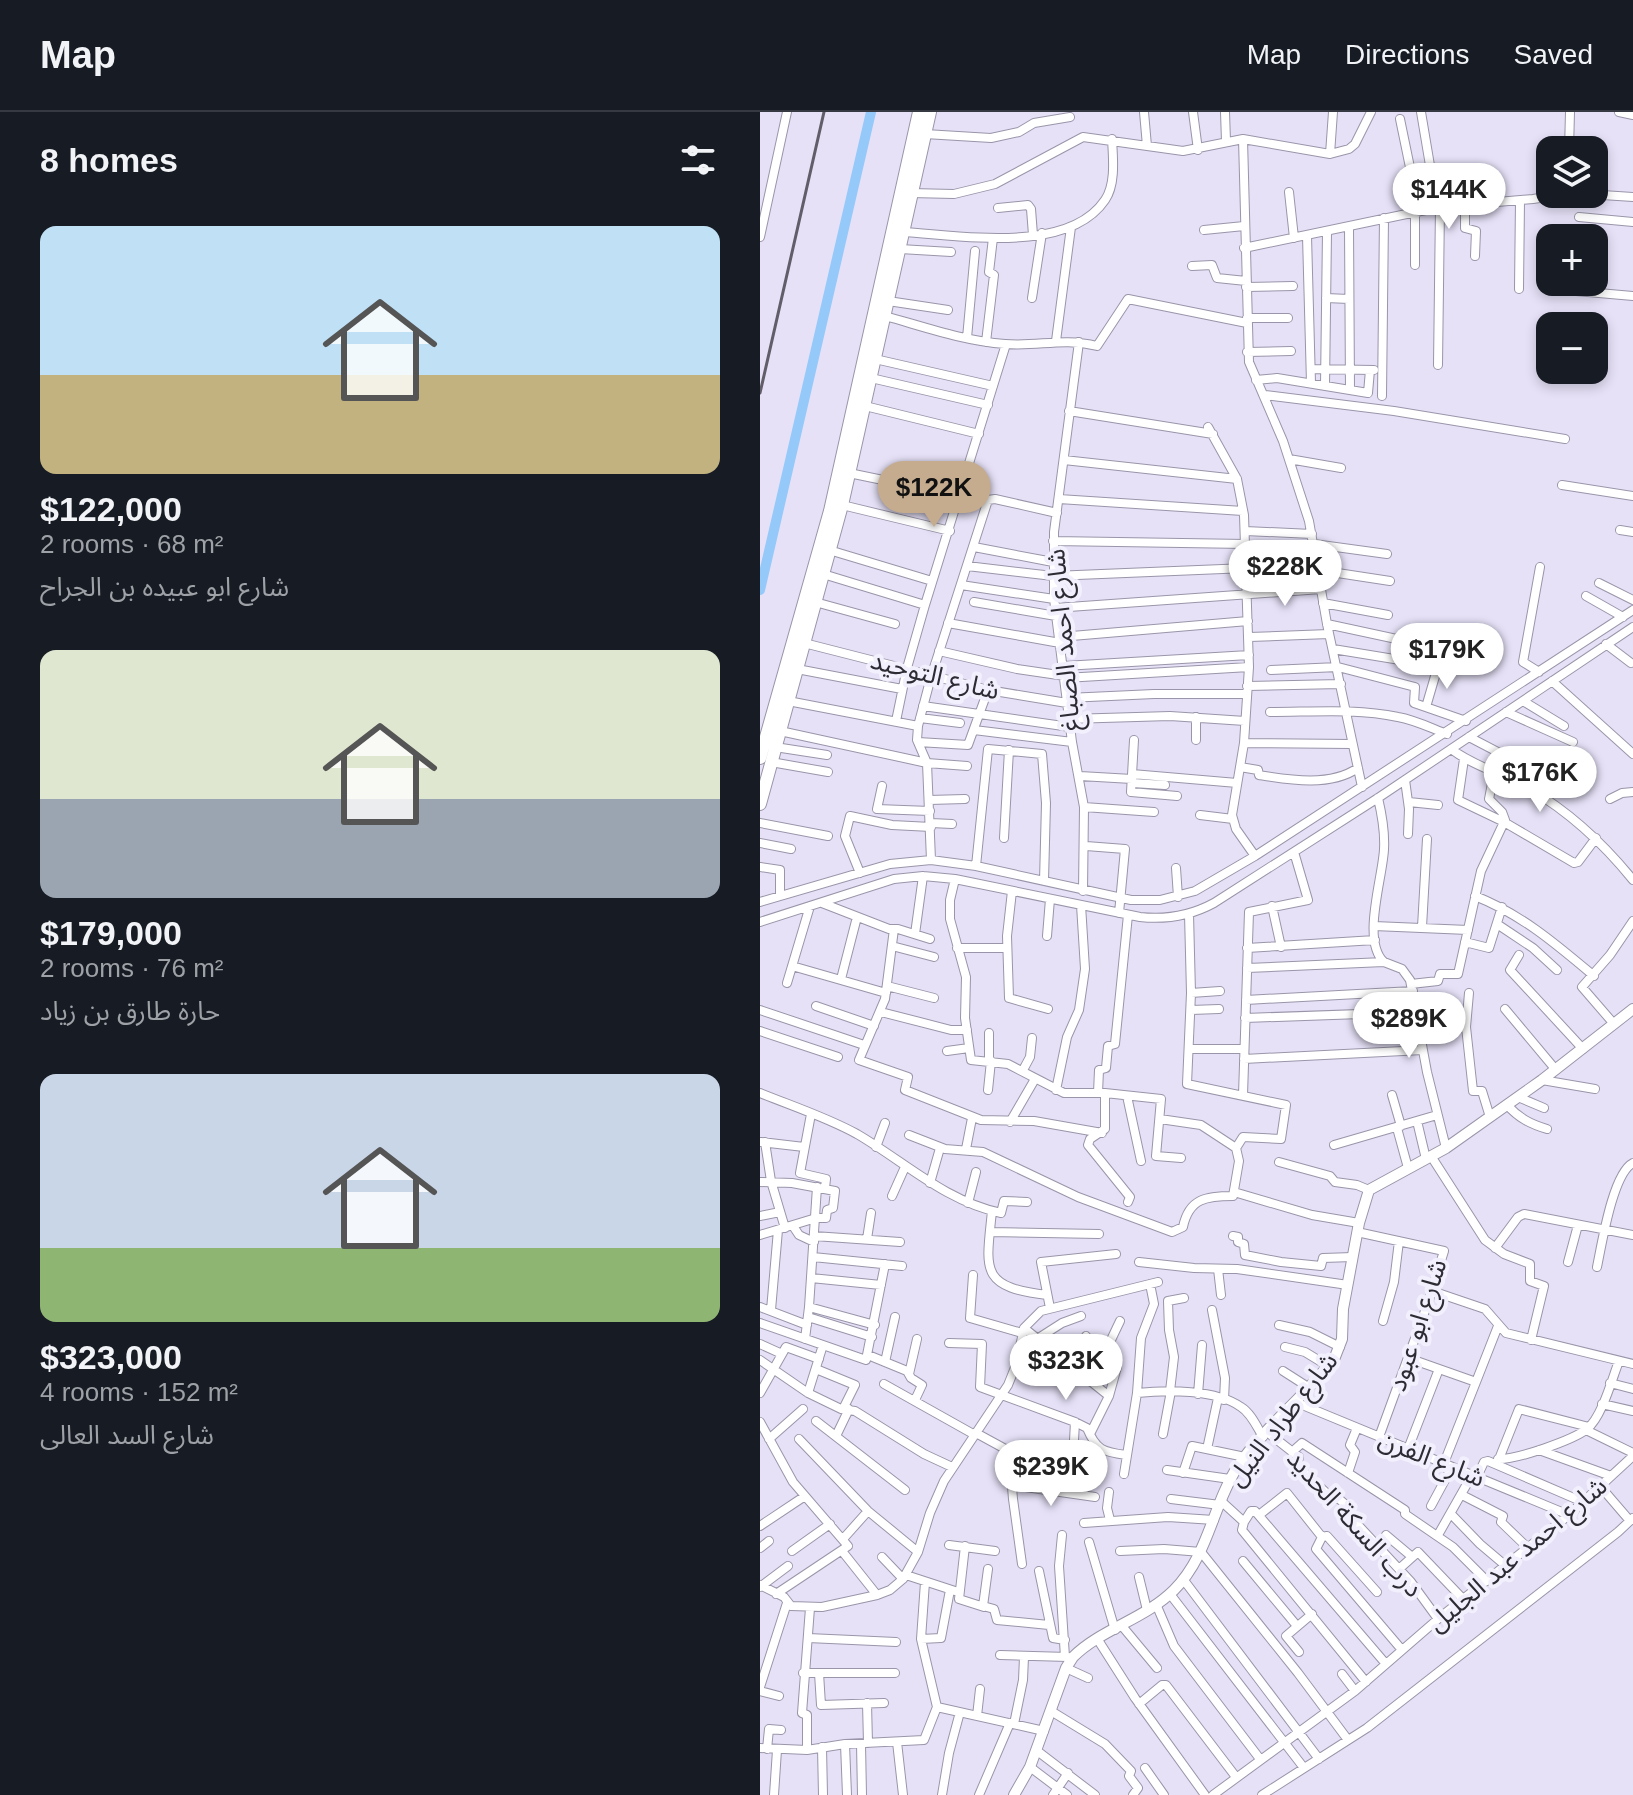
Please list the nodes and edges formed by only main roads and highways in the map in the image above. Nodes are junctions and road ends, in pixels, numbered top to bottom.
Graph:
1 (919, 112) edge
2 (930, 112) edge
3 (906, 193) junction
4 (799, 648) junction
5 (766, 760) edge
6 (760, 804) edge

1 - 3 highway
2 - 3 highway
3 - 4 highway
3 - 4 highway
4 - 5 highway
4 - 5 highway
5 - 6 highway

